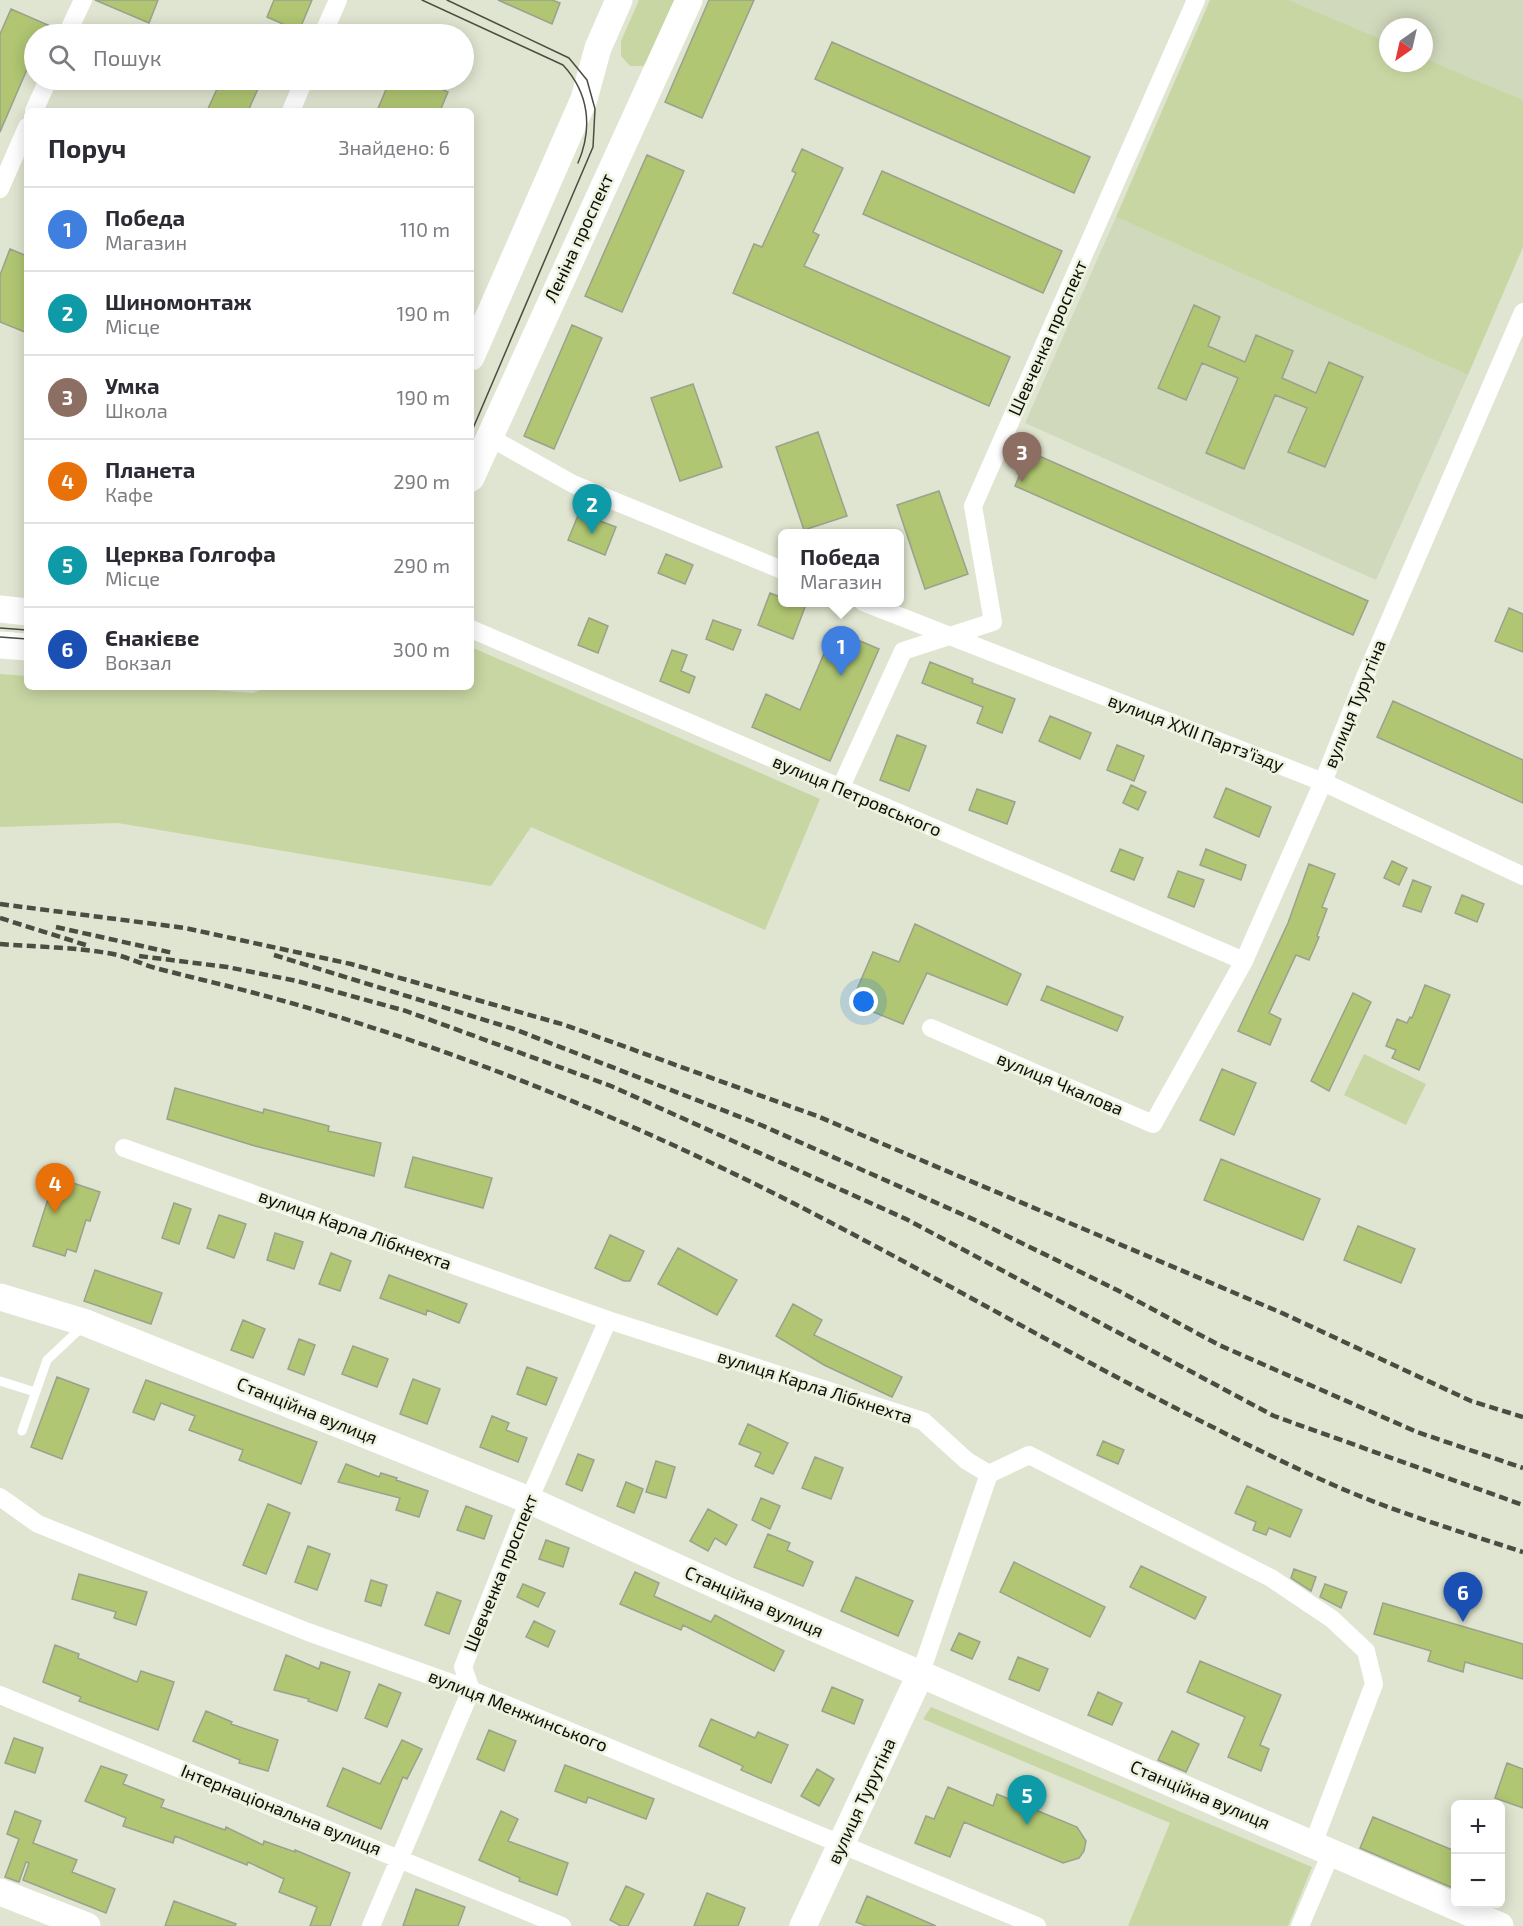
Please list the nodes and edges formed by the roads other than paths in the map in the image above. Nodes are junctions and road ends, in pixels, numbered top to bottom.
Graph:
1 (82, 0) edge
2 (338, 0) edge
3 (619, 0) edge
4 (689, 0) edge
5 (1196, 0) edge
6 (71, 24) edge
7 (327, 24) edge
8 (43, 90) edge
9 (300, 90) edge
10 (35, 108) edge
11 (292, 108) edge
12 (24, 134) edge
13 (0, 189) edge
14 (1523, 312) edge
15 (474, 350) edge
16 (489, 437) junction
17 (474, 471) edge
18 (778, 568) edge
19 (873, 607) edge
20 (0, 609) edge
21 (24, 612) edge
22 (474, 630) edge
23 (948, 637) junction
24 (0, 645) edge
25 (24, 647) edge
26 (1323, 782) junction
27 (840, 789) junction
28 (1523, 876) edge
29 (1244, 961) junction
30 (931, 1028) dead end
31 (1173, 1090) joint
32 (124, 1148) dead end
33 (0, 1297) edge
34 (608, 1320) junction
35 (86, 1323) junction
36 (0, 1382) edge
37 (35, 1392) junction
38 (21, 1431) dead end
39 (989, 1474) junction
40 (0, 1497) edge
41 (529, 1500) junction
42 (920, 1675) junction
43 (471, 1690) junction
44 (0, 1695) edge
45 (842, 1845) junction
46 (1322, 1848) junction
47 (399, 1858) junction
48 (0, 1892) edge
49 (87, 1926) edge
50 (371, 1926) edge
51 (562, 1926) edge
52 (803, 1926) edge
53 (1037, 1926) edge
54 (1300, 1926) edge
55 (1500, 1926) edge

1 - 6 street
2 - 7 street
3 - 15 street
4 - 16 street, Леніна проспект
5 - 23 street, Шевченка проспект
8 - 10 street
9 - 11 street
12 - 13 street
14 - 26 street, вулиця Турутіна
16 - 17 street, Леніна проспект
16 - 18 street
19 - 23 street, вулиця XXII Партз'їзду
20 - 21 street
22 - 27 street, вулиця Петровського
23 - 26 street, вулиця XXII Партз'їзду
23 - 27 street, Шевченка проспект
24 - 25 street
26 - 28 street, вулиця XXII Партз'їзду
26 - 29 street, вулиця Турутіна
27 - 29 street, вулиця Петровського
29 - 31 street, вулиця Турутіна
30 - 31 street, вулиця Чкалова
32 - 34 street, вулиця Карла Лібкнехта
33 - 35 street, Станційна вулиця
34 - 39 street, вулиця Карла Лібкнехта
34 - 41 street, Шевченка проспект
35 - 37 lane
35 - 41 street, Станційна вулиця
36 - 37 lane
37 - 38 lane
39 - 42 street
39 - 46 street
40 - 43 street, вулиця Менжинського
41 - 42 street, Станційна вулиця
41 - 43 street, Шевченка проспект
42 - 45 street, вулиця Турутіна
42 - 46 street, Станційна вулиця
43 - 45 street, вулиця Менжинського
43 - 47 street
44 - 47 street, Інтернаціональна вулиця
45 - 52 street, вулиця Турутіна
45 - 53 street, вулиця Менжинського
46 - 54 street
46 - 55 street, Станційна вулиця
47 - 50 street
47 - 51 street, Інтернаціональна вулиця
48 - 49 street

